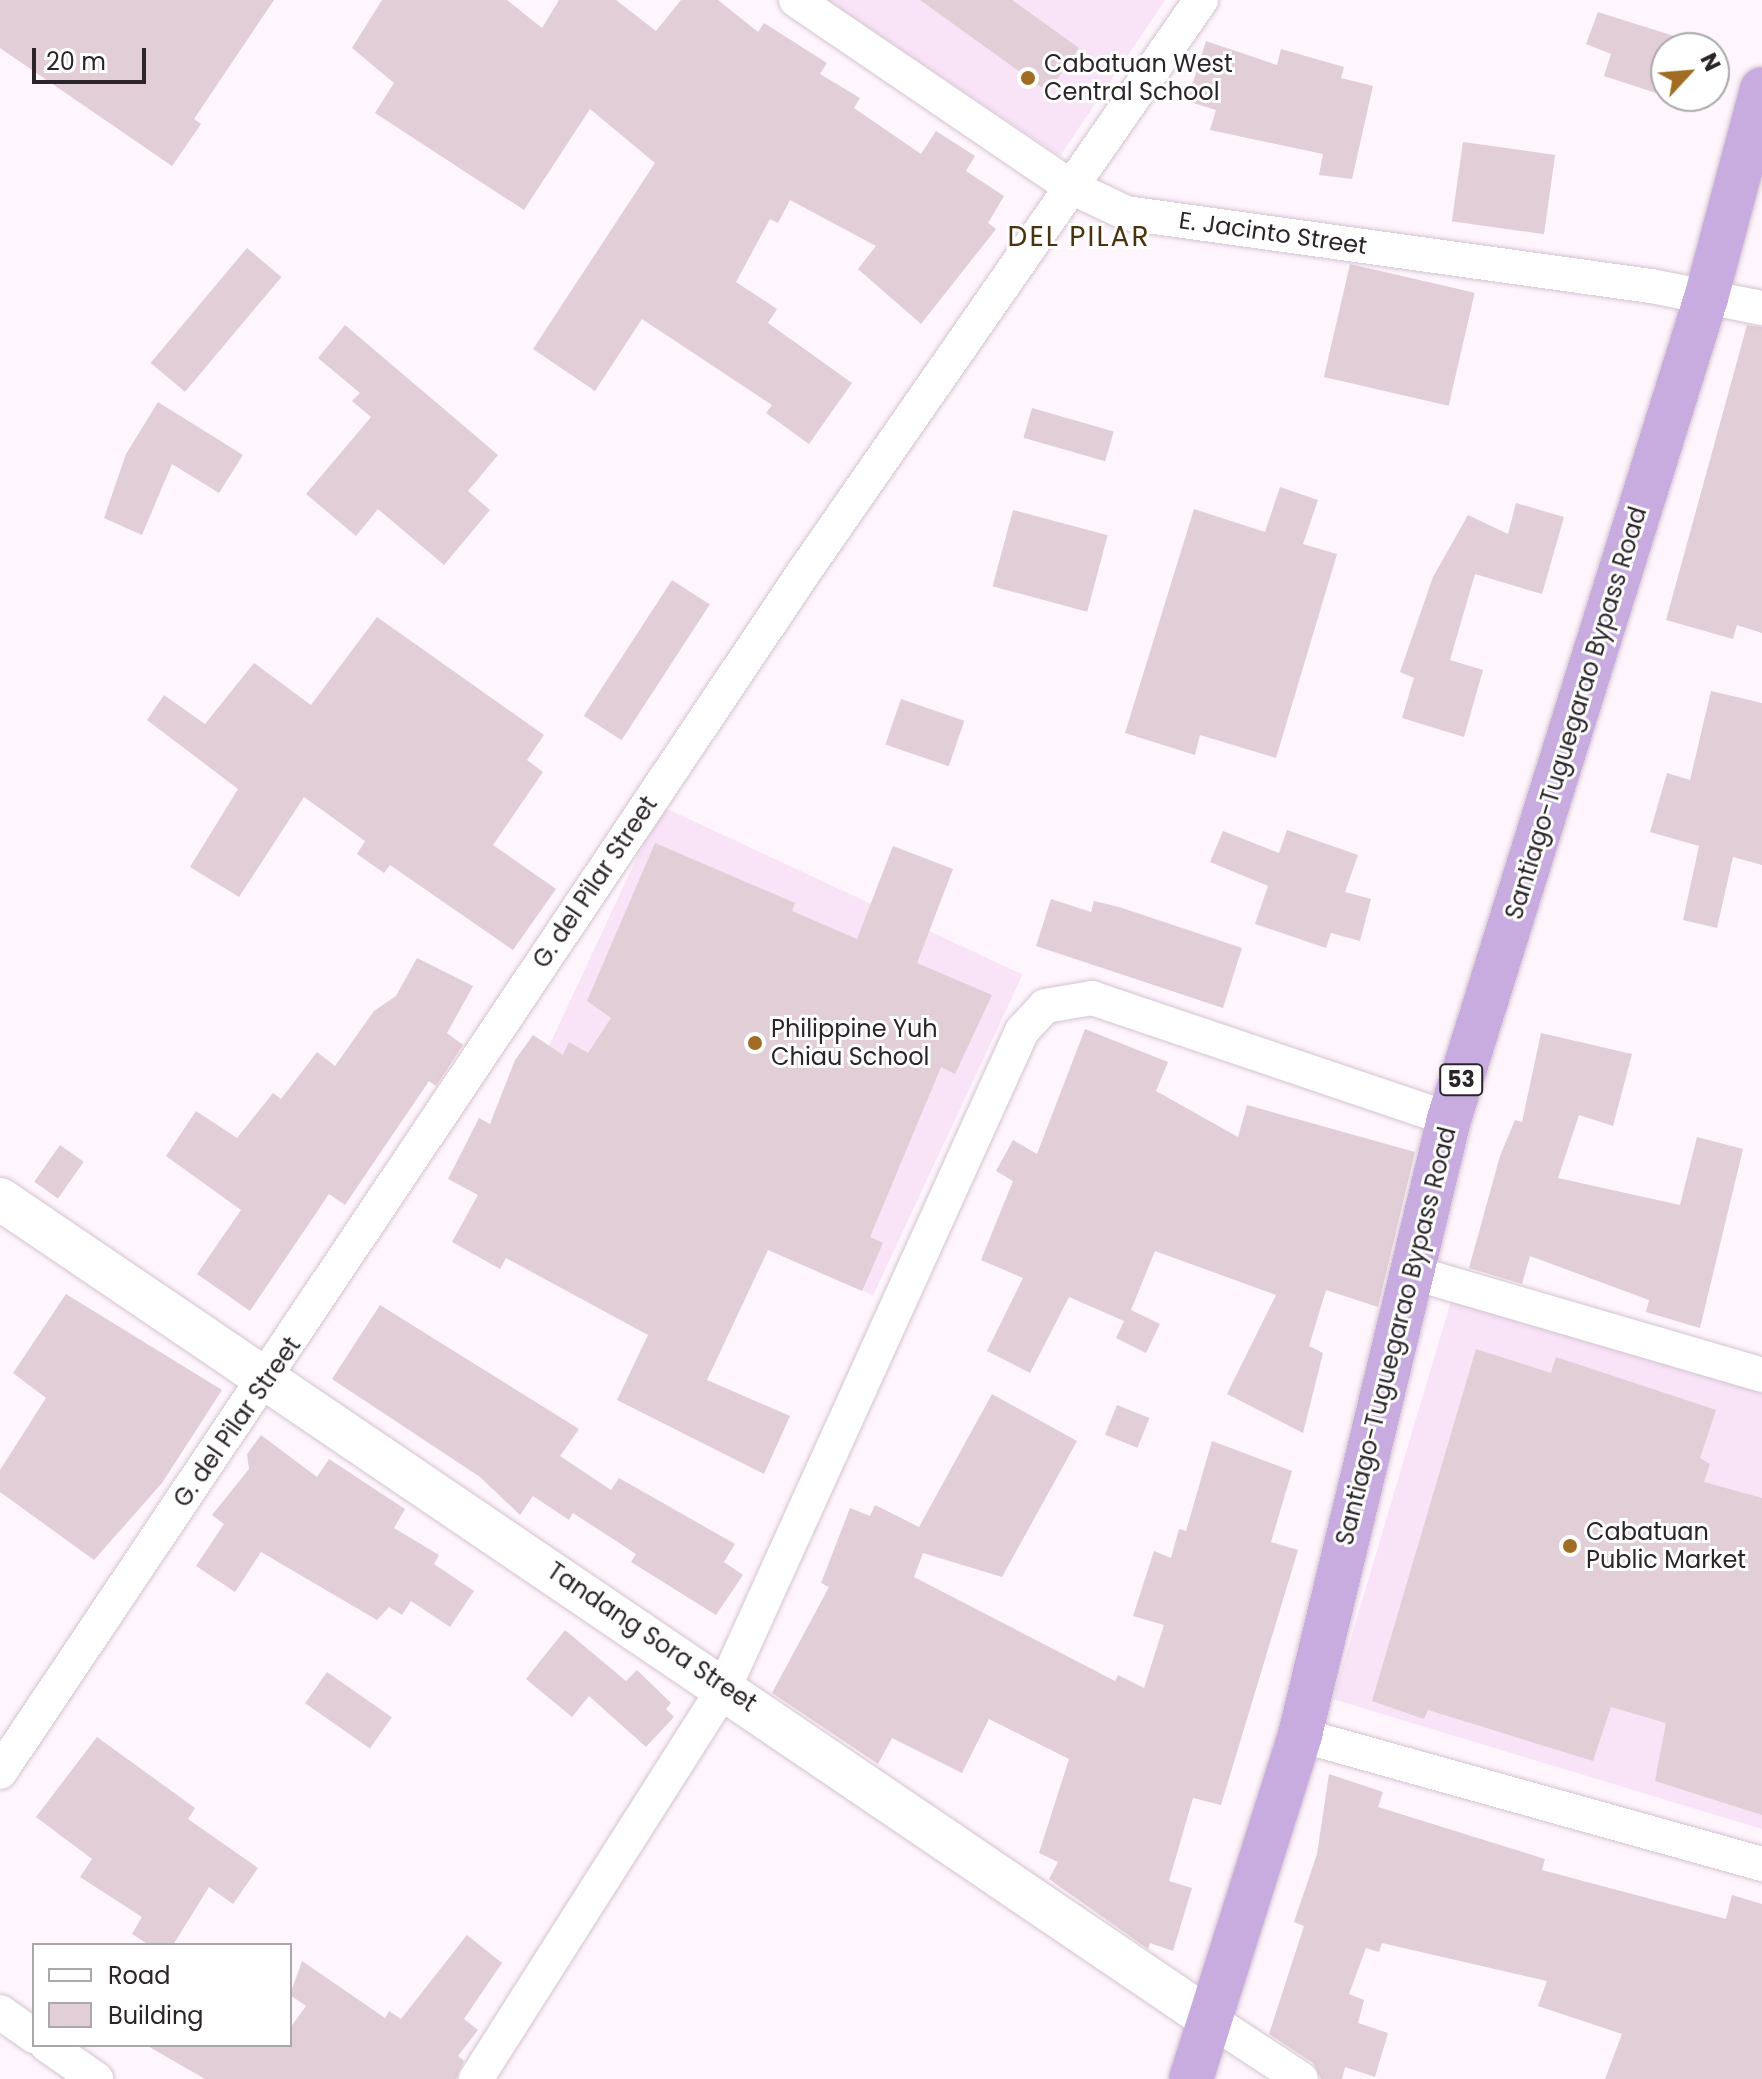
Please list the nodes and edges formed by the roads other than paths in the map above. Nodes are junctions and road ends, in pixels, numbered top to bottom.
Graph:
1 (796, 0) edge
2 (1201, 0) edge
3 (1762, 89) edge
4 (1073, 188) junction
5 (1706, 298) junction
6 (1762, 308) edge
7 (1449, 1119) junction
8 (0, 1199) edge
9 (1407, 1271) junction
10 (1762, 1375) edge
11 (267, 1381) junction
12 (725, 1686) junction
13 (1300, 1735) junction
14 (0, 1772) edge
15 (1762, 1864) edge
16 (0, 2012) edge
17 (1208, 2018) junction
18 (32, 2035) edge
19 (50, 2047) edge
20 (96, 2079) edge
21 (476, 2079) edge
22 (1191, 2079) edge
23 (1301, 2079) edge

1 - 4 street, E. Jacinto Street
2 - 4 street, G. del Pilar Street
3 - 5 highway, Santiago-Tuguegarao Bypass Road / 53
4 - 5 street, E. Jacinto Street
4 - 11 street, G. del Pilar Street
5 - 6 street, E. Jacinto Street
5 - 7 highway, Santiago-Tuguegarao Bypass Road / 53
7 - 9 highway, Santiago-Tuguegarao Bypass Road / 53
7 - 12 street
8 - 11 street, Tandang Sora Street
9 - 10 street
9 - 13 highway, Santiago-Tuguegarao Bypass Road / 53
11 - 12 street, Tandang Sora Street
11 - 14 street, G. del Pilar Street
12 - 17 street, Tandang Sora Street
12 - 21 street
13 - 15 street
13 - 17 highway, Santiago-Tuguegarao Bypass Road / 53
16 - 18 street
17 - 22 highway, Santiago-Tuguegarao Bypass Road / 53
17 - 23 street, Tandang Sora Street
19 - 20 street

